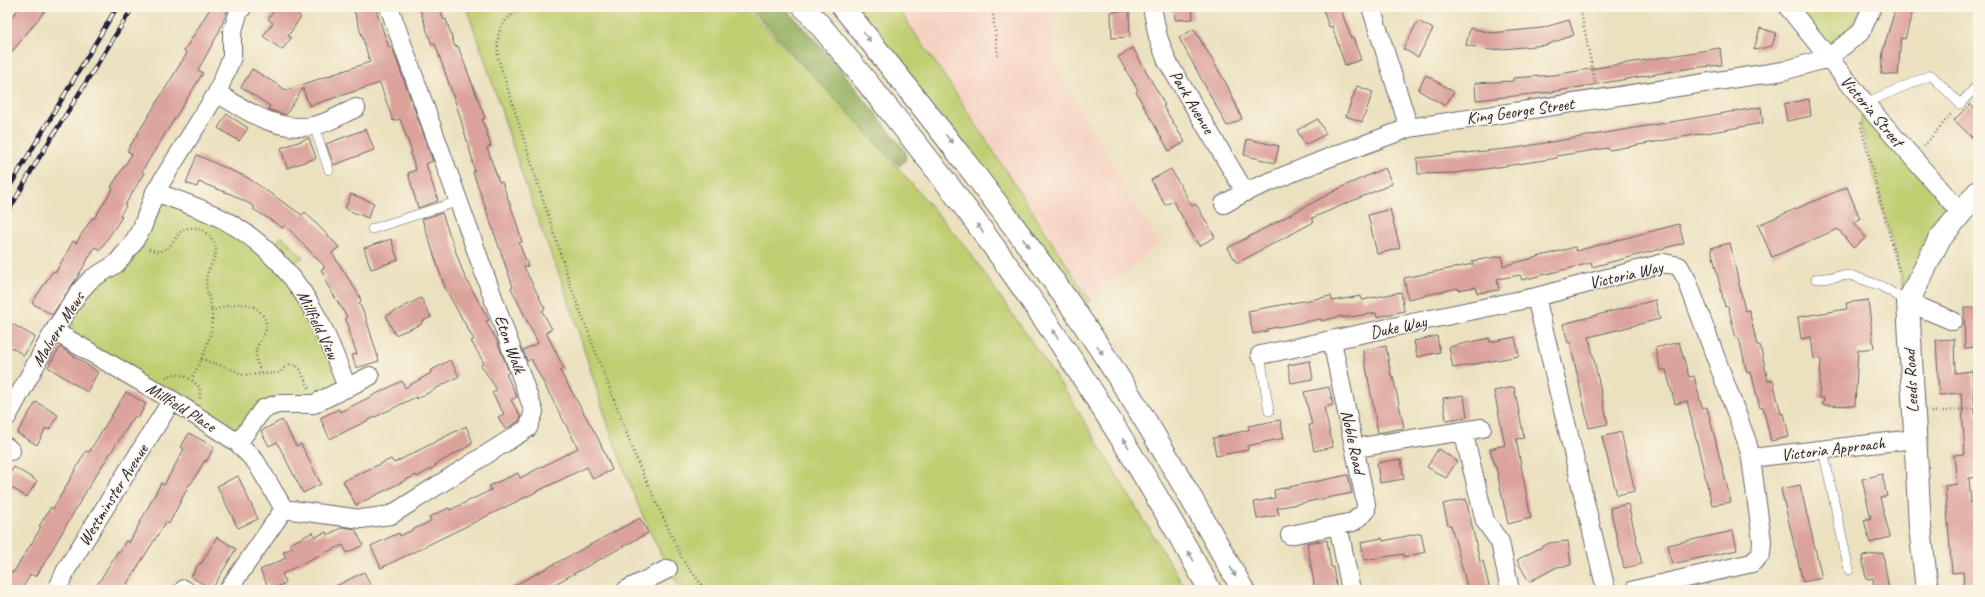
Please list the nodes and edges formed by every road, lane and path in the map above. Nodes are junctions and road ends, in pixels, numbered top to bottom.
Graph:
1 (243, 7) edge
2 (389, 7) edge
3 (521, 7) edge
4 (804, 7) edge
5 (843, 7) edge
6 (992, 7) edge
7 (1152, 7) edge
8 (1371, 7) edge
9 (1580, 7) edge
10 (1788, 7) edge
11 (1872, 7) edge
12 (998, 56) dead end
13 (1828, 58) junction
14 (1978, 92) edge
15 (217, 93) junction
16 (1598, 100) junction
17 (1865, 103) junction
18 (1960, 104) junction
19 (356, 108) dead end
20 (314, 126) junction
21 (1410, 128) junction
22 (1913, 160) junction
23 (329, 170) dead end
24 (155, 192) junction
25 (1245, 192) junction
26 (1978, 192) edge
27 (459, 201) junction
28 (1224, 204) dead end
29 (1960, 212) junction
30 (372, 229) dead end
31 (134, 241) junction
32 (1816, 279) dead end
33 (1536, 297) junction
34 (1908, 302) junction
35 (211, 311) junction
36 (1953, 321) dead end
37 (54, 331) junction
38 (1332, 341) junction
39 (1260, 355) joint
40 (201, 359) junction
41 (261, 374) junction
42 (370, 376) dead end
43 (191, 379) dead end
44 (346, 388) junction
45 (172, 400) junction
46 (314, 404) junction
47 (1978, 408) edge
48 (1269, 410) dead end
49 (1913, 413) junction
50 (7, 416) edge
51 (1482, 428) dead end
52 (1463, 431) junction
53 (1914, 439) junction
54 (238, 443) junction
55 (1355, 448) junction
56 (1823, 450) junction
57 (1751, 458) junction
58 (284, 509) junction
59 (1338, 525) junction
60 (1290, 535) dead end
61 (668, 568) dead end
62 (1849, 570) dead end
63 (57, 590) edge
64 (228, 590) edge
65 (626, 590) edge
66 (706, 590) edge
67 (1210, 590) edge
68 (1243, 590) edge
69 (1351, 590) edge
70 (1510, 590) edge
71 (1606, 590) edge
72 (1634, 590) edge
73 (1927, 590) edge

1 - 15 street, Malvern Mews
2 - 27 street, Eton Walk
3 - 66 path
67 -> 4 main road
5 -> 68 main road
6 - 12 path
7 - 25 street, Park Avenue
8 - 21 street
9 - 16 path
10 - 13 street, Victoria Street
11 - 13 street
13 - 16 street, King George Street
13 - 17 street, Victoria Street
14 - 18 lane
15 - 20 street
15 - 24 street, Malvern Mews
16 - 21 street, King George Street
17 - 18 lane
17 - 22 street, Victoria Street
17 - 34 path
18 - 22 path
19 - 20 street
20 - 23 lane
21 - 25 street, King George Street
22 - 29 street, Victoria Street
24 - 31 street, Malvern Mews
24 - 44 street, Millfield View
25 - 28 street, King George Street
26 - 29 main road, Leeds Road
27 - 30 lane
27 - 58 street, Eton Walk
29 - 34 main road, Leeds Road
31 - 35 path
31 - 37 street, Malvern Mews
32 - 34 lane
33 - 38 street, Duke Way
33 - 57 street, Victoria Way
33 - 71 street
34 - 36 street
34 - 49 main road, Leeds Road
35 - 40 path
35 - 41 path
37 - 45 street, Millfield Place
37 - 50 street, Malvern Mews
38 - 39 street, Duke Way
38 - 55 street, Noble Road
39 - 48 lane
40 - 41 path
40 - 43 path
41 - 46 path
42 - 44 street
44 - 46 street
45 - 54 street, Millfield Place
45 - 63 street, Westminster Avenue
46 - 54 street
47 - 49 path
49 - 53 main road, Leeds Road
51 - 52 street
52 - 55 street
52 - 70 street
53 - 56 street, Victoria Approach
53 - 73 main road, Leeds Road
54 - 58 street, Millfield Place
55 - 59 street, Noble Road
56 - 57 street, Victoria Approach
56 - 62 lane
57 - 72 street, Victoria Way
58 - 64 street
59 - 60 street, Noble Road
59 - 69 street
61 - 65 street

